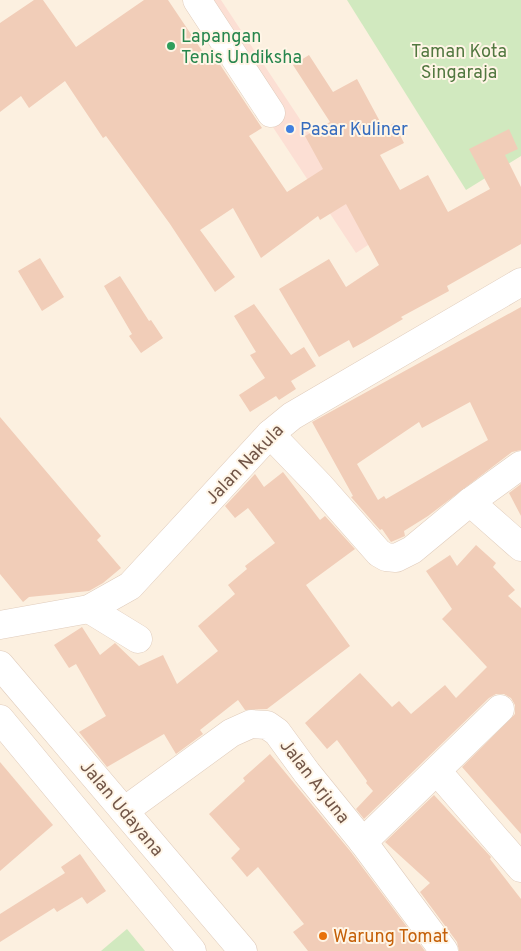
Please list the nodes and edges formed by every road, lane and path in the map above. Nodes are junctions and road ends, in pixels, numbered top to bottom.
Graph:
1 (197, 0) edge
2 (271, 114) dead end
3 (521, 282) edge
4 (270, 434) junction
5 (521, 465) edge
6 (470, 502) junction
7 (521, 547) edge
8 (89, 609) junction
9 (0, 625) edge
10 (138, 639) dead end
11 (0, 665) edge
12 (500, 709) dead end
13 (0, 719) edge
14 (437, 771) junction
15 (95, 777) junction
16 (66, 801) junction
17 (124, 811) junction
18 (363, 842) junction
19 (521, 868) edge
20 (192, 951) edge
21 (243, 951) edge
22 (444, 951) edge

1 - 2 street
3 - 4 street, Jalan Nakula
4 - 6 street
4 - 8 street, Jalan Nakula
5 - 6 street
6 - 7 street
8 - 9 street, Jalan Nakula
8 - 10 street
11 - 15 street, Jalan Udayana
12 - 14 street
13 - 16 street
14 - 18 street
14 - 19 street
15 - 16 street
15 - 17 street, Jalan Udayana
16 - 20 street
17 - 18 street, Jalan Arjuna
17 - 21 street, Jalan Udayana
18 - 22 street, Jalan Arjuna

